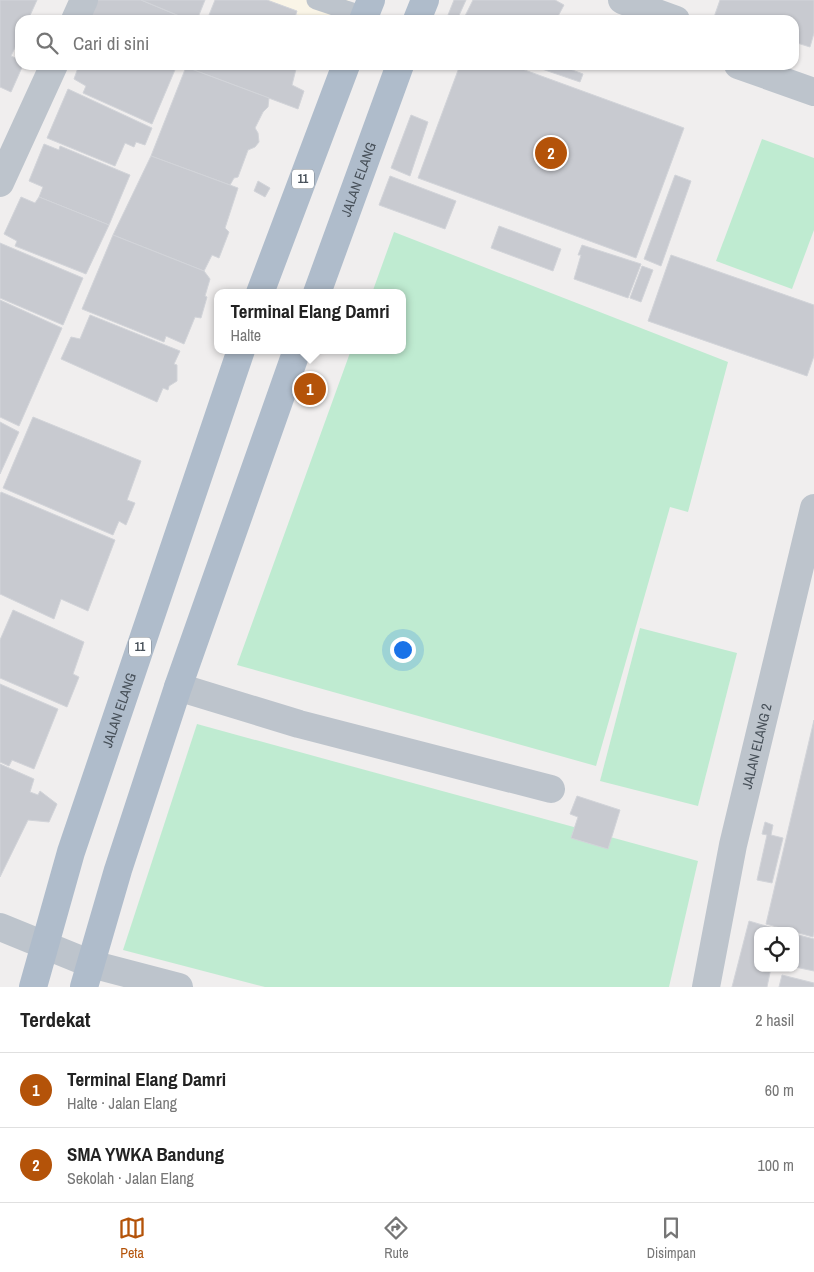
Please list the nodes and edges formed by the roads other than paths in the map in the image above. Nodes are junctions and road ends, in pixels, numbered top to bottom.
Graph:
1 (84, 0) edge
2 (318, 0) edge
3 (425, 0) edge
4 (622, 0) edge
5 (687, 0) edge
6 (366, 12) edge
7 (77, 15) edge
8 (419, 15) edge
9 (662, 15) edge
10 (685, 15) edge
11 (52, 70) edge
12 (344, 70) edge
13 (398, 70) edge
14 (752, 70) edge
15 (814, 92) edge
16 (0, 183) edge
17 (262, 289) edge
18 (319, 289) edge
19 (240, 354) edge
20 (295, 354) edge
21 (814, 508) edge
22 (178, 687) junction
23 (551, 789) dead end
24 (0, 927) edge
25 (45, 946) junction
26 (88, 976) edge
27 (32, 987) edge
28 (179, 987) edge
29 (706, 987) edge

1 - 7 street
2 - 6 lane
3 - 8 main road
4 - 9 street
5 - 10 street
11 - 16 street
12 - 17 main road, 11
13 - 18 main road, JALAN ELANG
14 - 15 street
19 - 25 main road, JALAN ELANG / 11
20 - 22 main road
21 - 29 street, JALAN ELANG 2
22 - 23 street
22 - 26 main road
24 - 25 street
25 - 26 street
25 - 27 main road, JALAN ELANG / 11
26 - 28 street

